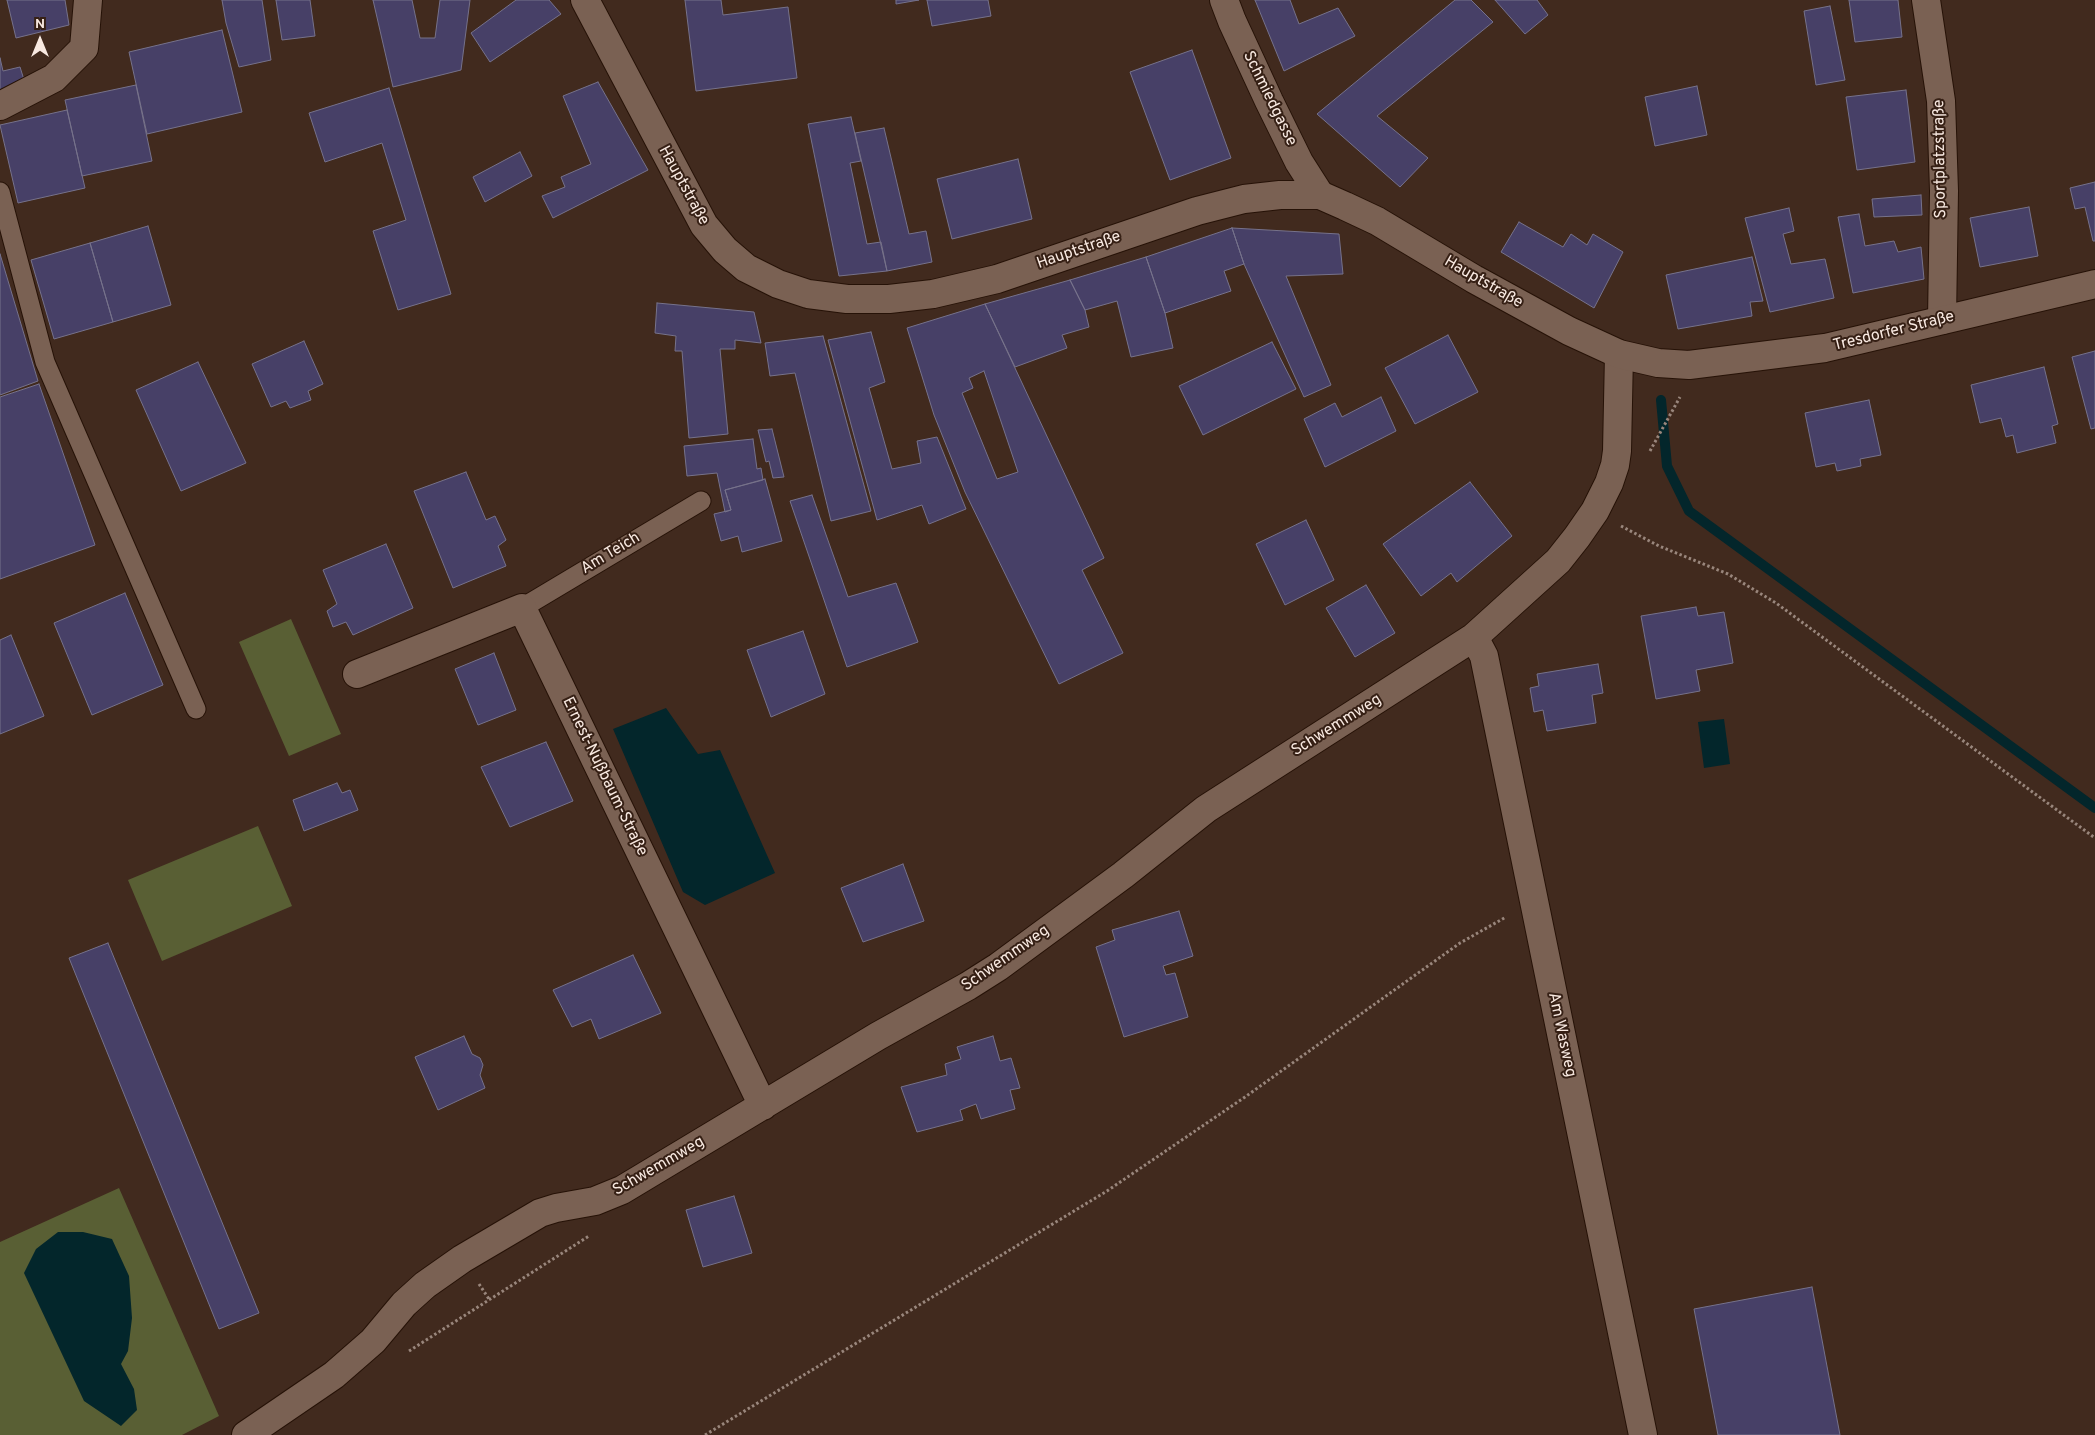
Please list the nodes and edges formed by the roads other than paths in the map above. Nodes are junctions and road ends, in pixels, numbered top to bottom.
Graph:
1 (88, 0) edge
2 (585, 0) edge
3 (1224, 0) edge
4 (1926, 0) edge
5 (0, 106) edge
6 (0, 192) edge
7 (1320, 195) junction
8 (2095, 284) edge
9 (1942, 320) junction
10 (1619, 354) junction
11 (1689, 365) joint
12 (701, 501) dead end
13 (522, 608) junction
14 (1474, 637) junction
15 (357, 674) dead end
16 (196, 709) dead end
17 (763, 1106) junction
18 (246, 1435) edge
19 (1643, 1435) edge

1 - 5 street
2 - 7 street, Hauptstraße
3 - 7 street, Schmiedgasse
4 - 9 street, Sportplatzstraße
6 - 16 lane
7 - 10 street, Hauptstraße
8 - 9 street, Tresdorfer Straße
9 - 11 street, Tresdorfer Straße
10 - 11 street, Hauptstraße
10 - 14 street, Schwemmweg
12 - 13 lane, Am Teich
13 - 15 street
13 - 17 street, Ernest-Nußbaum-Straße
14 - 17 street, Schwemmweg
14 - 19 street, Am Wasweg
17 - 18 street, Schwemmweg

